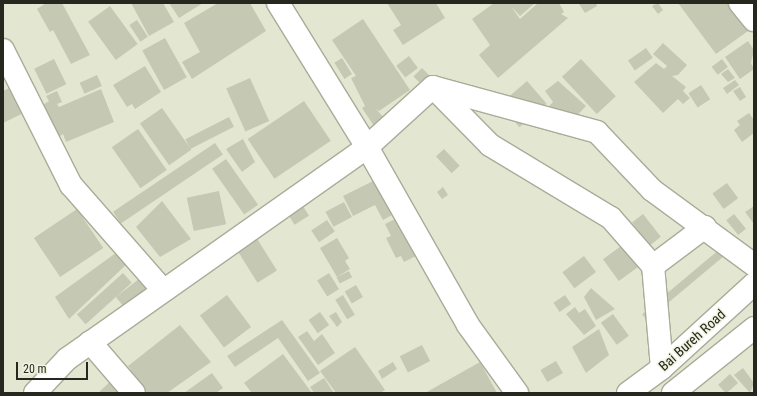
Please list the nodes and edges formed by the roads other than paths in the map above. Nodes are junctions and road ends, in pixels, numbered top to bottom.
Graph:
1 (278, 3) edge
2 (740, 3) edge
3 (754, 20) edge
4 (3, 50) edge
5 (433, 87) junction
6 (367, 147) junction
7 (705, 227) junction
8 (754, 265) edge
9 (653, 266) junction
10 (754, 284) edge
11 (162, 289) junction
12 (754, 328) edge
13 (90, 342) junction
14 (662, 368) junction
15 (35, 393) edge
16 (134, 393) edge
17 (517, 393) edge
18 (628, 393) edge
19 (673, 393) edge

1 - 6 main road
2 - 3 main road
4 - 11 main road
5 - 6 main road
5 - 7 main road
5 - 9 main road
6 - 11 main road
6 - 17 main road
7 - 8 main road
7 - 9 main road
9 - 14 main road
10 - 14 main road, Bai Bureh Road
11 - 13 main road
12 - 19 main road, Bai Bureh Road
13 - 15 main road
13 - 16 main road
14 - 18 main road, Bai Bureh Road

